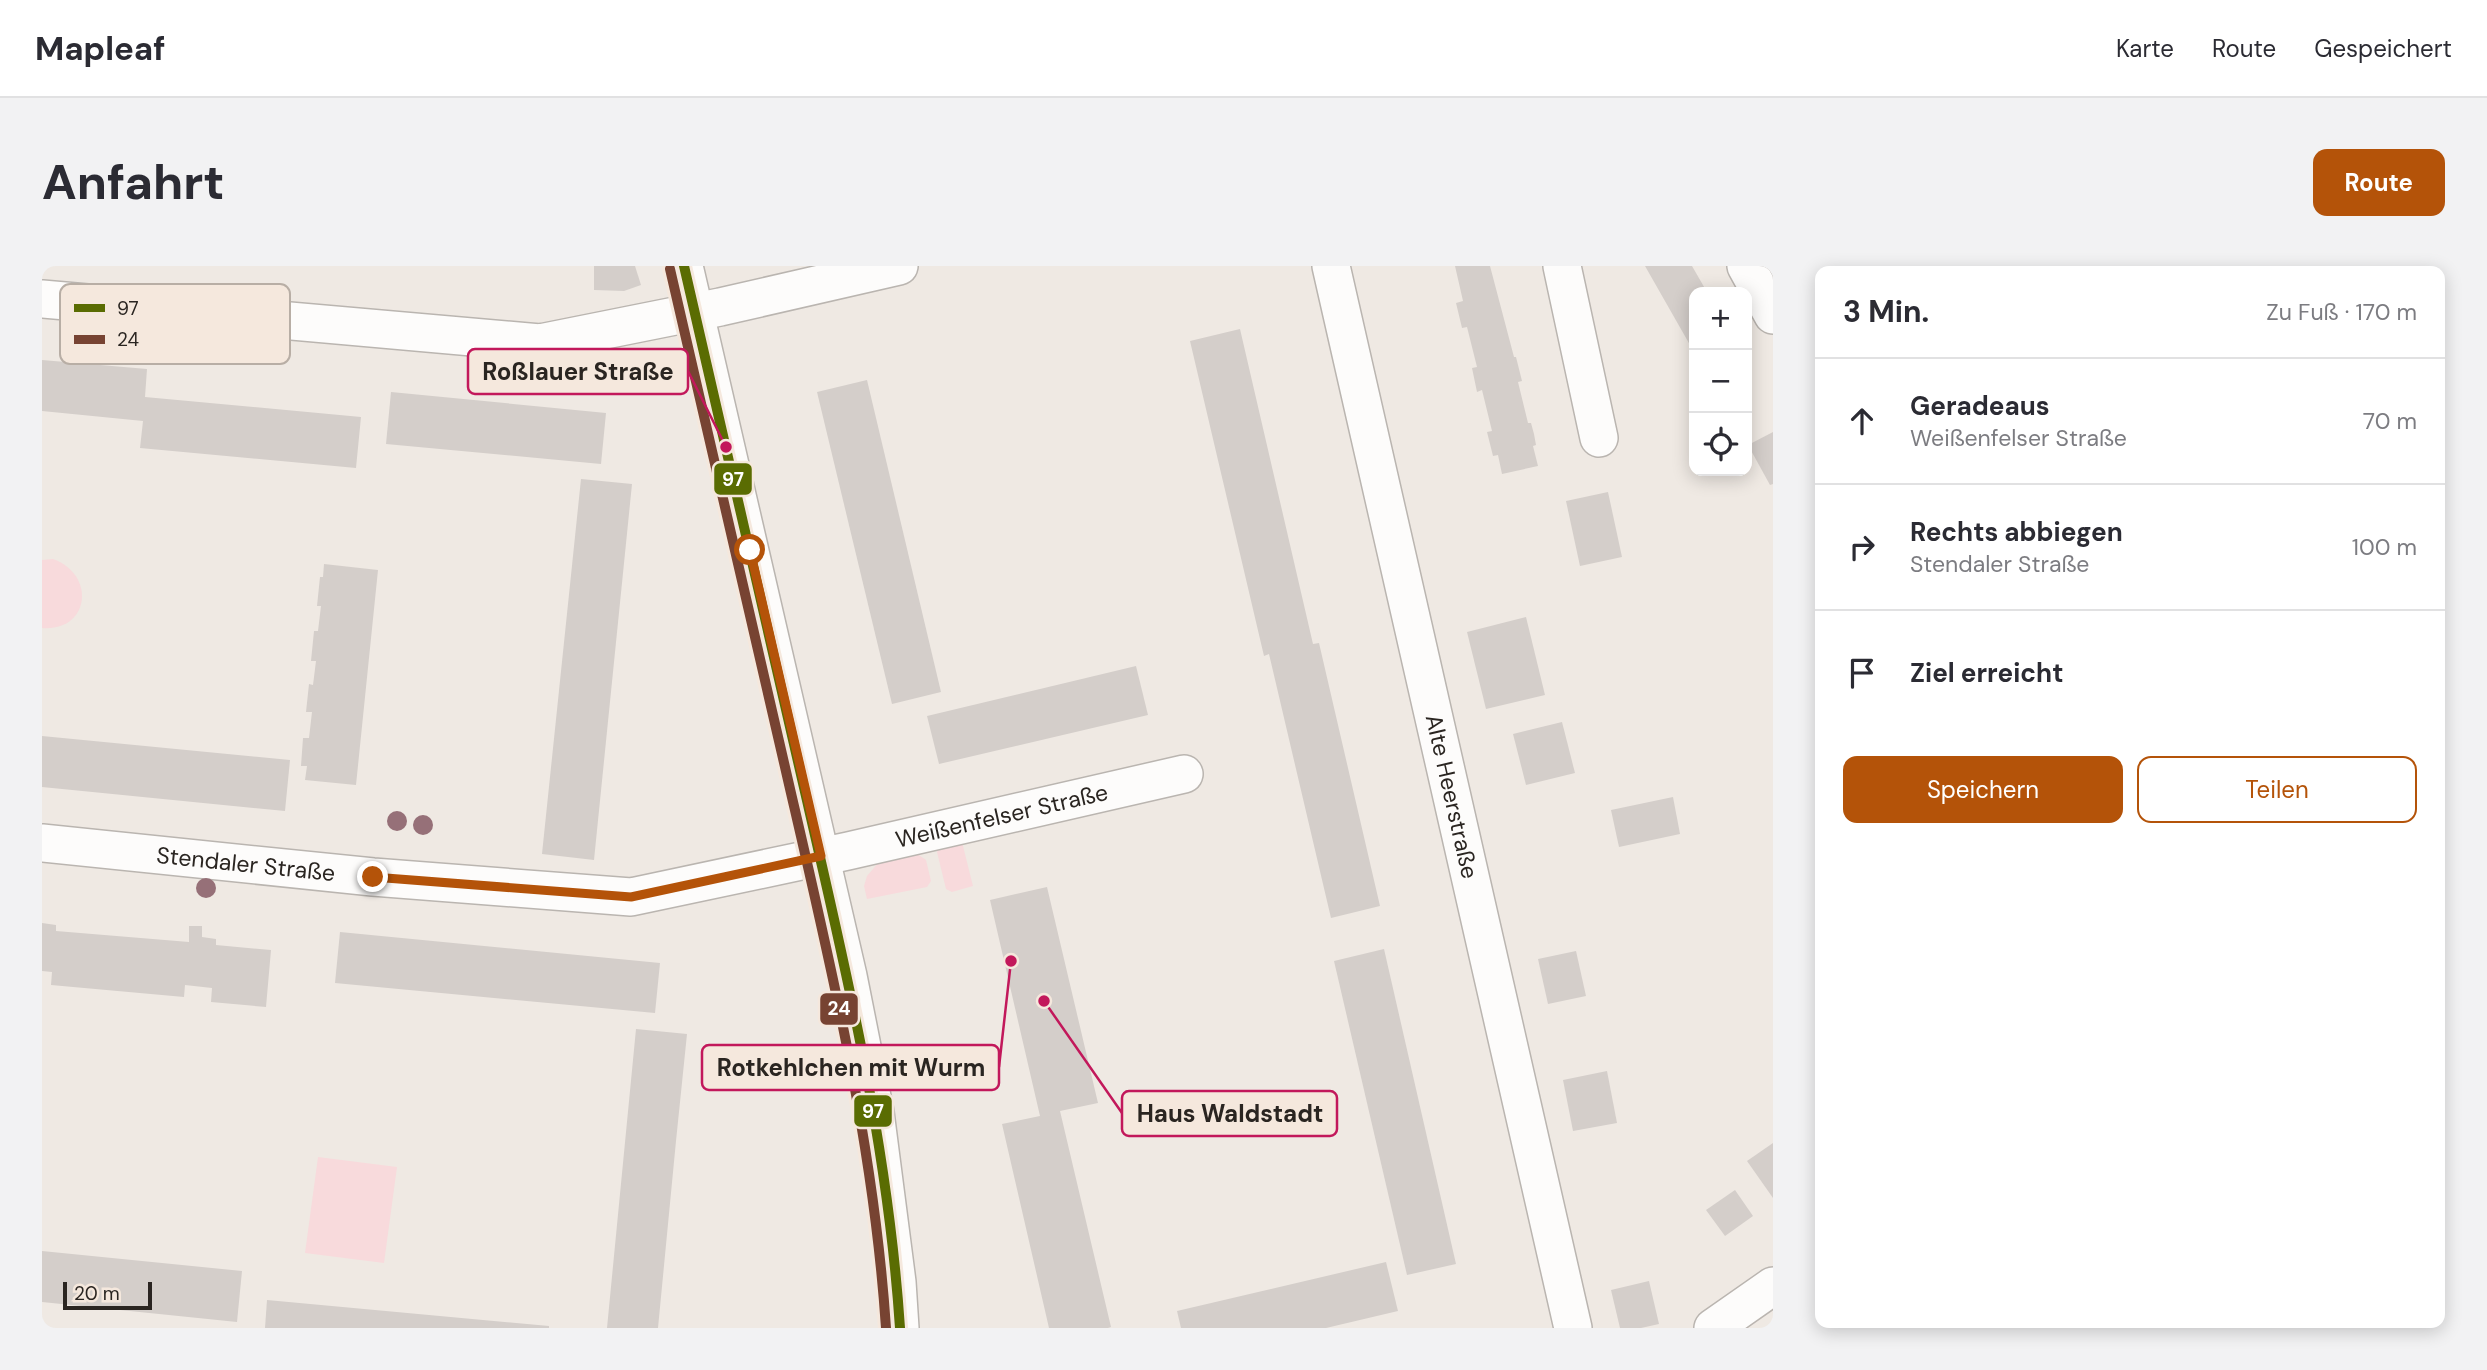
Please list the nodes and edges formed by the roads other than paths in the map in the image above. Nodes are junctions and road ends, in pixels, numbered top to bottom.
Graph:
1 (684, 266) edge
2 (899, 266) edge
3 (1331, 266) edge
4 (1562, 266) edge
5 (1746, 266) edge
6 (42, 299) edge
7 (60, 301) edge
8 (693, 312) junction
9 (1773, 316) edge
10 (290, 321) edge
11 (1599, 438) dead end
12 (1184, 774) dead end
13 (42, 844) edge
14 (821, 856) junction
15 (1773, 1286) edge
16 (900, 1328) edge
17 (1573, 1328) edge
18 (1713, 1328) edge

1 - 8 street
2 - 8 street
3 - 17 street, Alte Heerstraße
4 - 11 street
5 - 9 street
6 - 7 street
8 - 10 street
8 - 14 street
12 - 14 street, Weißenfelser Straße
13 - 14 street, Stendaler Straße
14 - 16 street
15 - 18 street

